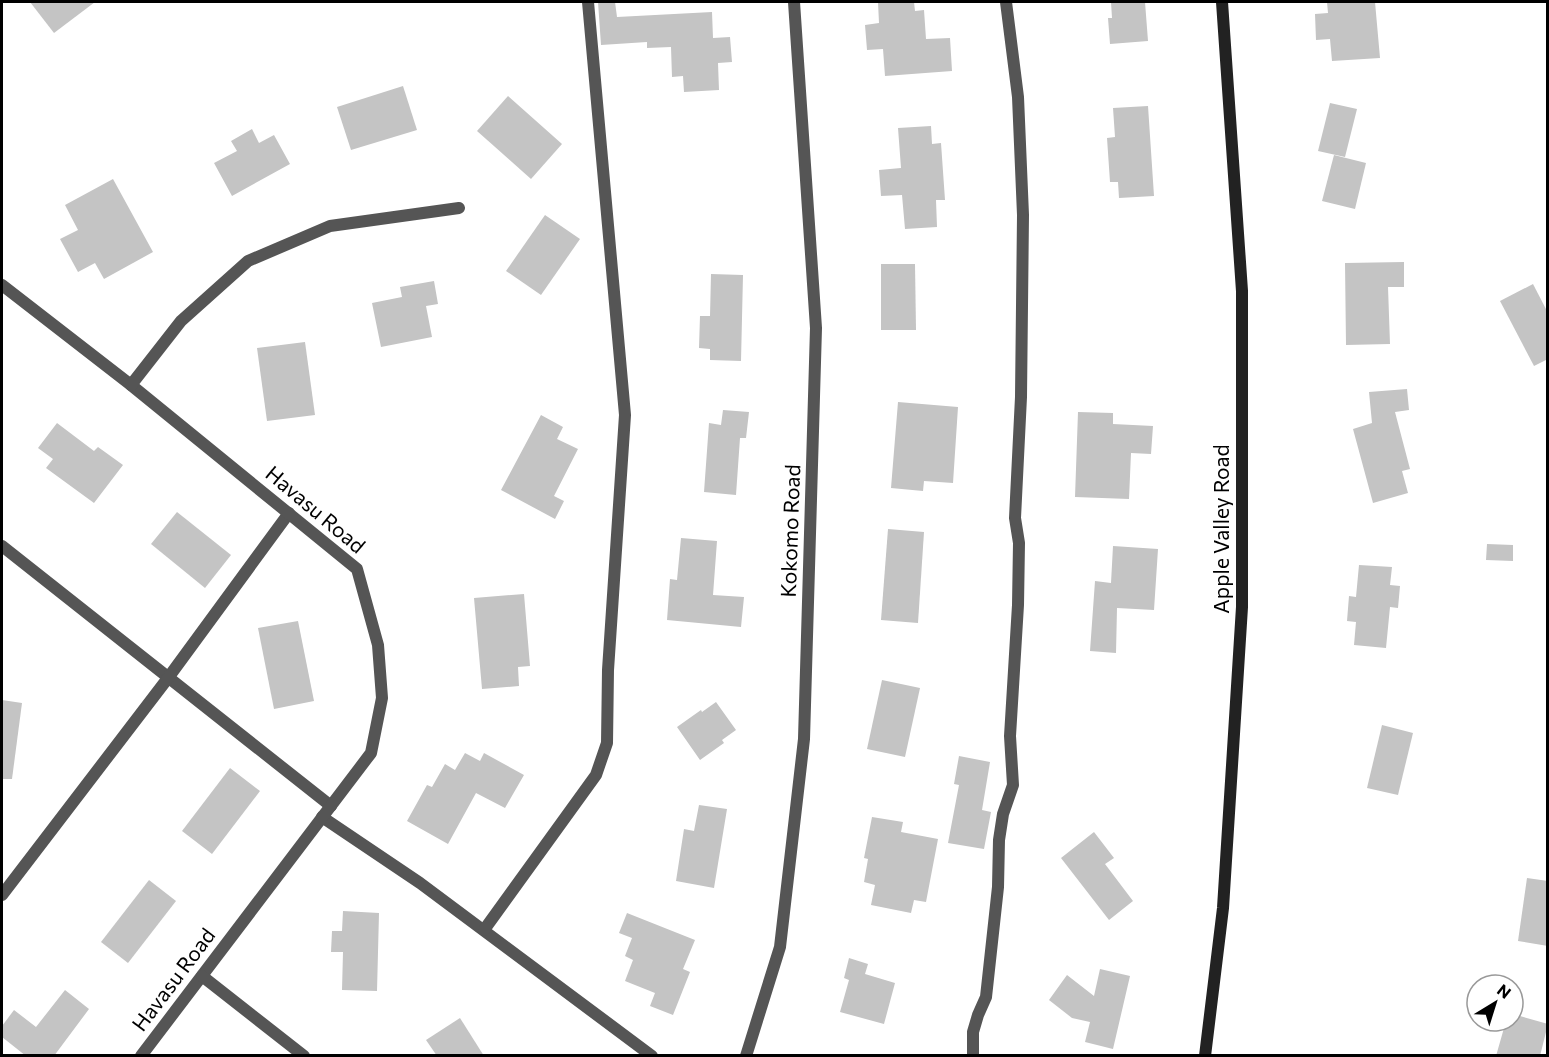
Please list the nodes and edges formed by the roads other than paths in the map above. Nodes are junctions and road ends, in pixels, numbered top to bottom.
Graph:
1 (588, 2) edge
2 (794, 2) edge
3 (1006, 2) edge
4 (1222, 2) edge
5 (459, 208) dead end
6 (2, 285) edge
7 (131, 385) junction
8 (289, 513) junction
9 (2, 546) edge
10 (168, 678) junction
11 (331, 806) junction
12 (322, 817) junction
13 (2, 896) edge
14 (484, 930) junction
15 (202, 976) junction
16 (141, 1056) edge
17 (304, 1056) edge
18 (652, 1056) edge
19 (746, 1056) edge
20 (973, 1056) edge
21 (1205, 1056) edge

1 - 14 street
2 - 19 street, Kokomo Road
3 - 20 street
4 - 21 main road, Apple Valley Road
5 - 7 street
6 - 7 street, Havasu Road
7 - 8 street, Havasu Road
8 - 10 street
8 - 11 street, Havasu Road
9 - 10 street
10 - 11 street
10 - 13 street
11 - 12 street, Havasu Road
12 - 14 street
12 - 15 street, Havasu Road
14 - 18 street
15 - 16 street, Havasu Road
15 - 17 street

